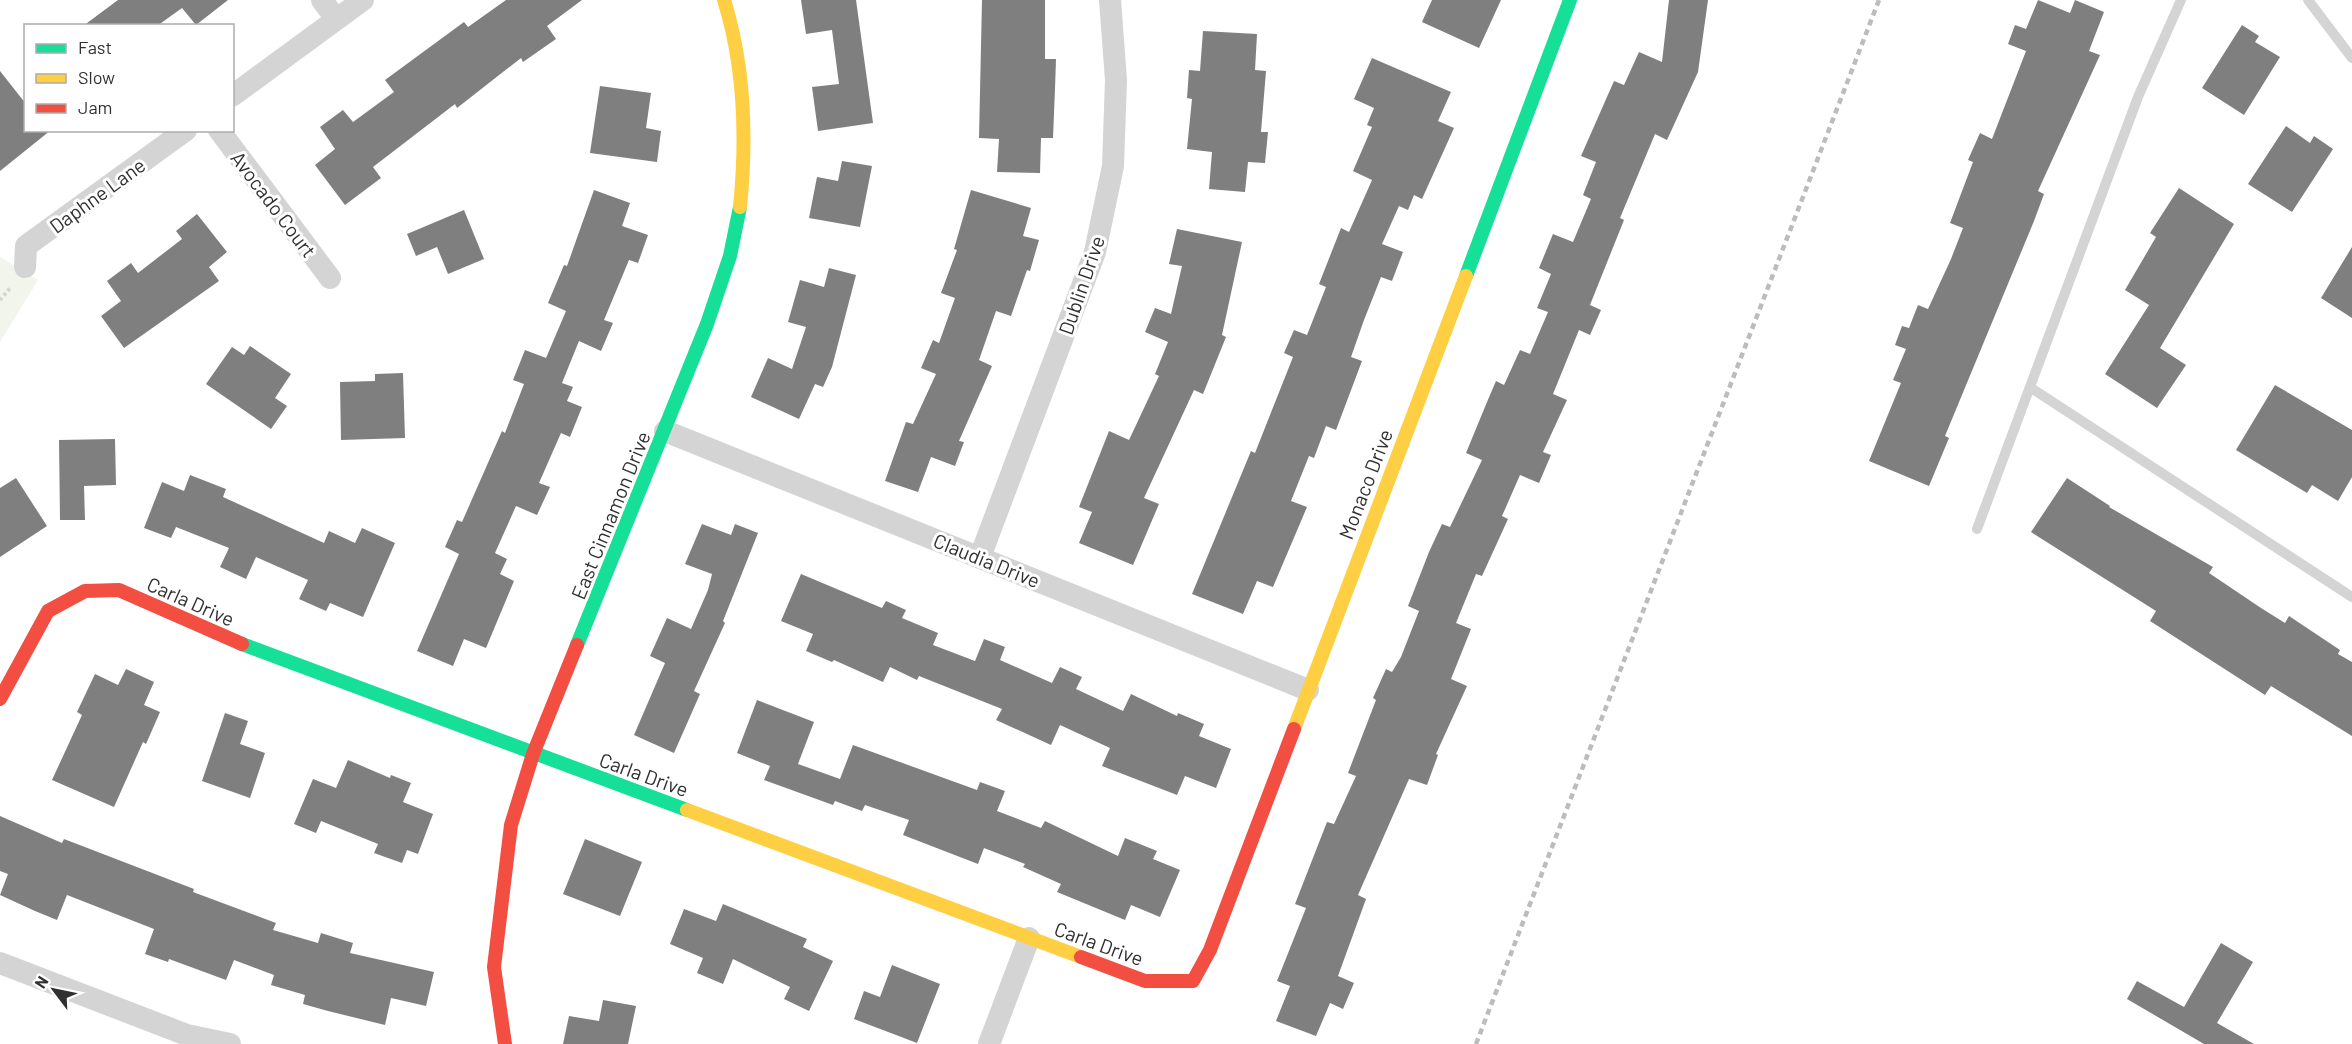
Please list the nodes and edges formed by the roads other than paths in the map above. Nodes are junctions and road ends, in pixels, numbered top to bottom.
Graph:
1 (322, 0) edge
2 (363, 0) edge
3 (724, 0) edge
4 (1110, 0) edge
5 (1570, 0) edge
6 (2181, 0) edge
7 (2308, 0) edge
8 (336, 19) junction
9 (2352, 58) edge
10 (234, 95) edge
11 (183, 132) edge
12 (220, 132) edge
13 (25, 267) dead end
14 (330, 278) dead end
15 (2031, 388) junction
16 (665, 431) junction
17 (1977, 530) dead end
18 (980, 557) junction
19 (2352, 597) edge
20 (1308, 690) junction
21 (0, 699) edge
22 (533, 754) junction
23 (1029, 938) junction
24 (0, 963) edge
25 (1193, 981) joint
26 (185, 1039) edge
27 (230, 1044) edge
28 (505, 1044) edge
29 (989, 1044) edge

1 - 8 street
2 - 8 street
3 - 16 street, East Cinnamon Drive
4 - 18 street, Dublin Drive
5 - 20 street, Monaco Drive
6 - 15 lane
7 - 9 lane
8 - 10 street
11 - 13 street, Daphne Lane
12 - 14 street, Avocado Court
15 - 17 lane
15 - 19 lane
16 - 18 street, Claudia Drive
16 - 22 street, East Cinnamon Drive
18 - 20 street, Claudia Drive
20 - 25 street, Monaco Drive
21 - 22 street, Carla Drive
22 - 23 street, Carla Drive
22 - 28 street, East Cinnamon Drive
23 - 25 street, Carla Drive
23 - 29 street
24 - 26 street
26 - 27 street

